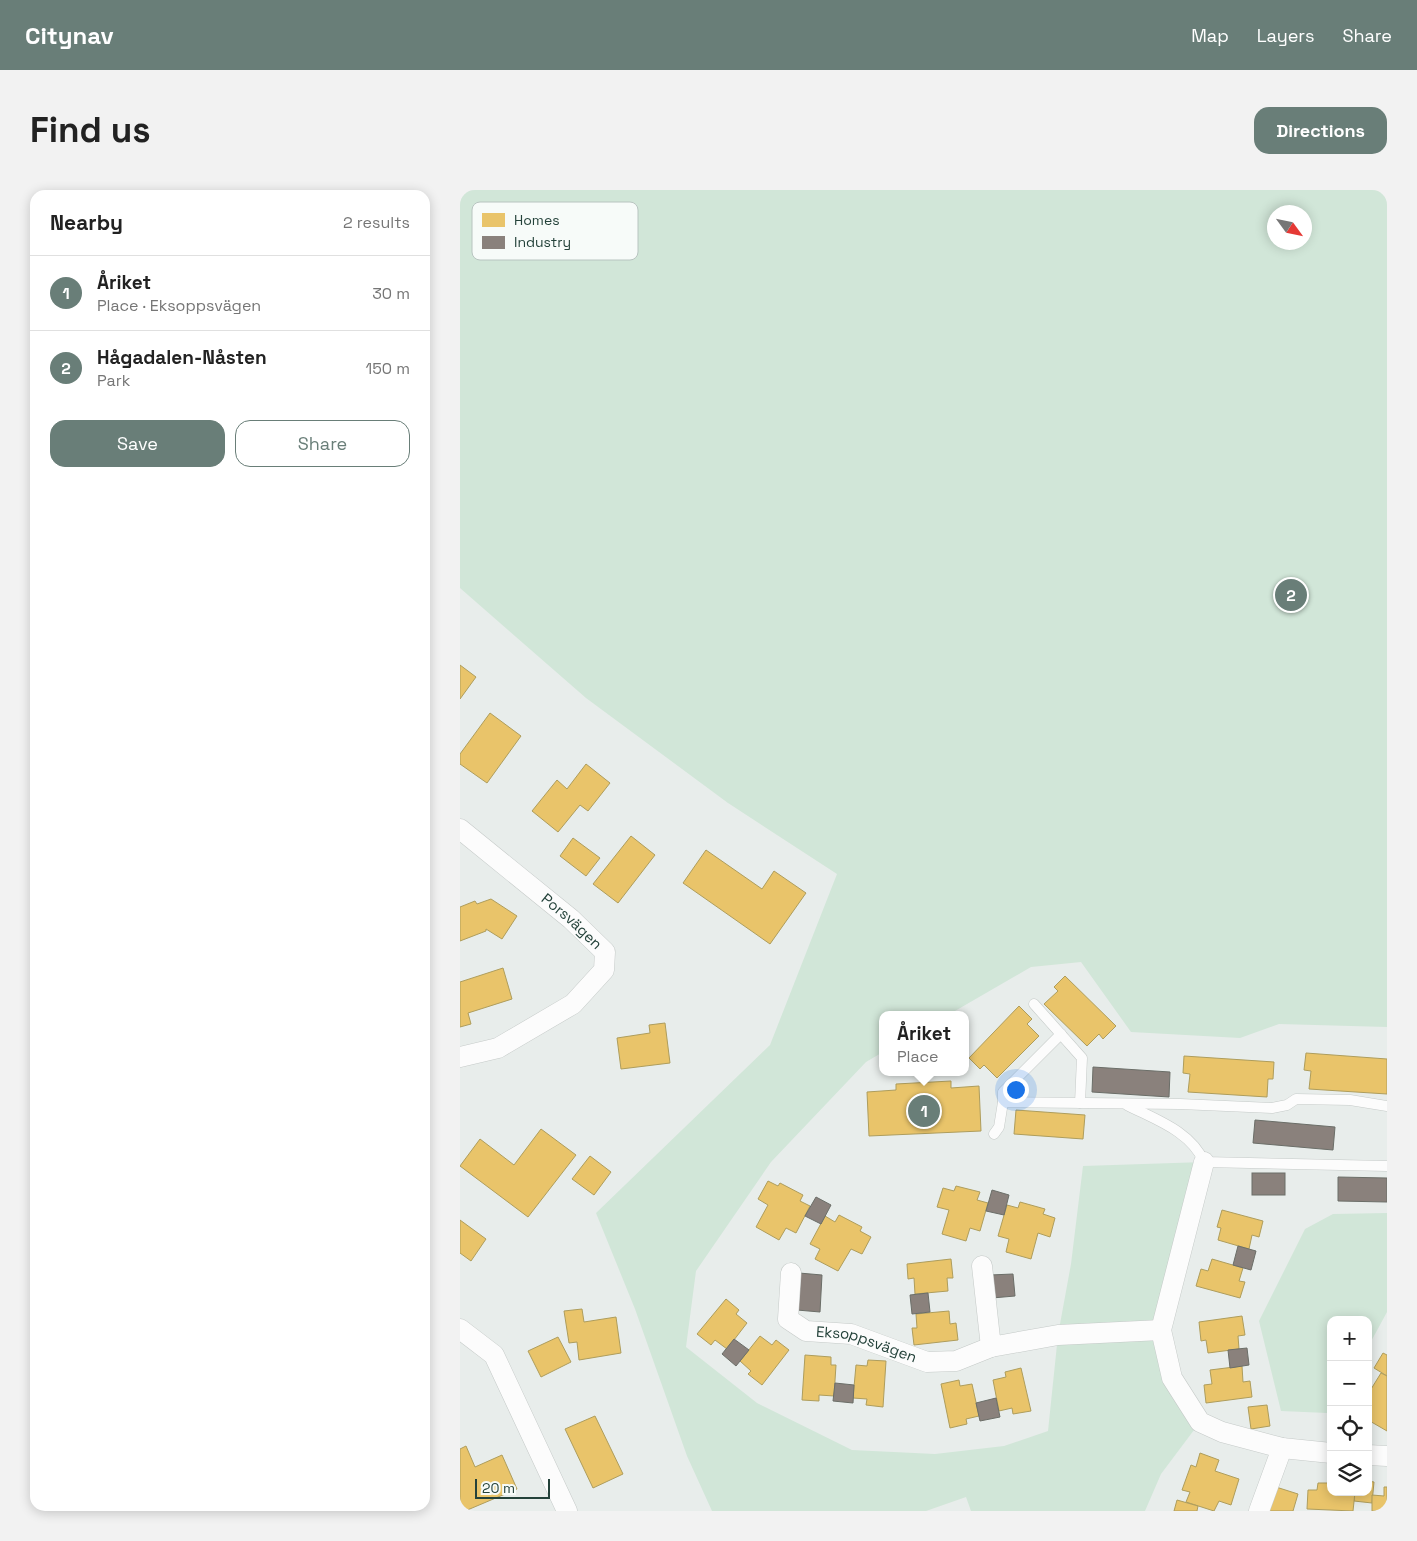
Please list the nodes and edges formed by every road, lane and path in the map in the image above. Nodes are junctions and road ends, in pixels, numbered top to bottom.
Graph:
1 (460, 830) edge
2 (1034, 1004) dead end
3 (1061, 1034) junction
4 (460, 1057) edge
5 (1003, 1102) junction
6 (1080, 1103) junction
7 (1124, 1104) junction
8 (1387, 1106) edge
9 (994, 1134) dead end
10 (1204, 1162) junction
11 (1387, 1166) edge
12 (982, 1266) dead end
13 (790, 1273) dead end
14 (460, 1329) edge
15 (1161, 1330) junction
16 (991, 1347) junction
17 (1282, 1448) junction
18 (1327, 1453) edge
19 (1372, 1455) edge
20 (1387, 1456) edge
21 (567, 1511) edge
22 (1259, 1511) edge

1 - 4 street, Porsvägen
2 - 3 lane
3 - 5 lane
3 - 6 lane
5 - 6 lane
5 - 9 lane
6 - 7 lane
7 - 8 lane
7 - 10 lane
10 - 11 lane
10 - 15 street
12 - 16 street
13 - 16 street, Eksoppsvägen
14 - 21 street
15 - 16 street, Eksoppsvägen
15 - 17 street
17 - 18 street
17 - 22 street
19 - 20 street

